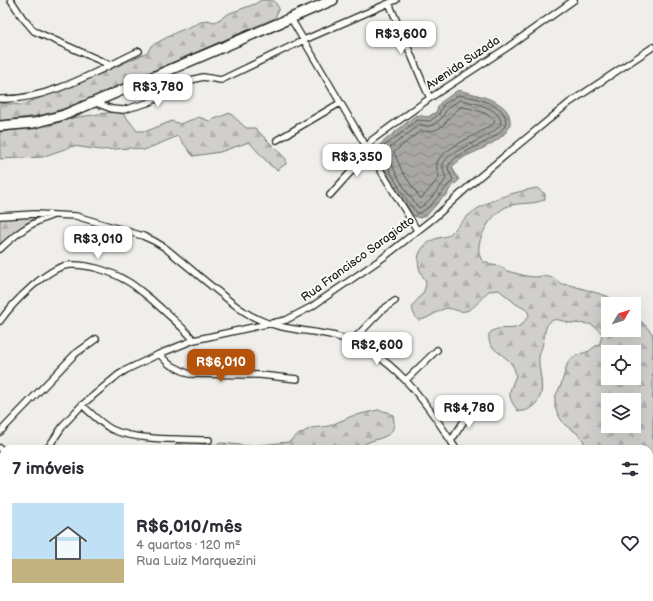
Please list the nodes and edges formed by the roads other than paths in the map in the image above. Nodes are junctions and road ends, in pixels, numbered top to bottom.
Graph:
1 (11, 0) edge
2 (333, 0) edge
3 (396, 0) edge
4 (574, 0) edge
5 (389, 3) junction
6 (290, 17) junction
7 (304, 40) junction
8 (653, 47) edge
9 (139, 51) dead end
10 (110, 65) junction
11 (430, 98) junction
12 (0, 99) edge
13 (96, 102) junction
14 (340, 103) junction
15 (0, 126) edge
16 (277, 140) dead end
17 (367, 148) junction
18 (330, 195) dead end
19 (55, 214) junction
20 (0, 216) edge
21 (417, 230) junction
22 (0, 249) edge
23 (395, 301) dead end
24 (0, 308) edge
25 (7, 311) junction
26 (0, 321) edge
27 (272, 324) junction
28 (96, 339) dead end
29 (194, 340) junction
30 (352, 341) junction
31 (437, 350) dead end
32 (158, 354) junction
33 (297, 378) dead end
34 (406, 380) junction
35 (82, 406) junction
36 (473, 407) dead end
37 (0, 432) edge
38 (209, 440) dead end
39 (451, 441) junction
40 (50, 445) edge
41 (454, 445) edge

1 - 10 street
2 - 6 main road
3 - 5 street
4 - 11 street, Avenida Suzada
5 - 7 street
5 - 11 street
6 - 7 street
6 - 13 main road
7 - 13 street
7 - 14 street
8 - 21 street, Rua Francisco Saragiotto
9 - 10 street
10 - 12 street
11 - 17 street, Avenida Suzada
13 - 15 main road
14 - 16 street
14 - 17 street
17 - 18 street, Avenida Suzada
17 - 21 street
19 - 20 street
19 - 22 street
19 - 27 street
21 - 27 street, Rua Francisco Saragiotto
23 - 30 street
24 - 25 street
25 - 26 street
25 - 29 street
27 - 29 street
27 - 30 street
28 - 37 street
29 - 32 street
30 - 34 street
31 - 34 street
32 - 33 street
32 - 35 street
34 - 39 street
35 - 38 street
35 - 40 street
36 - 39 street
39 - 41 street

